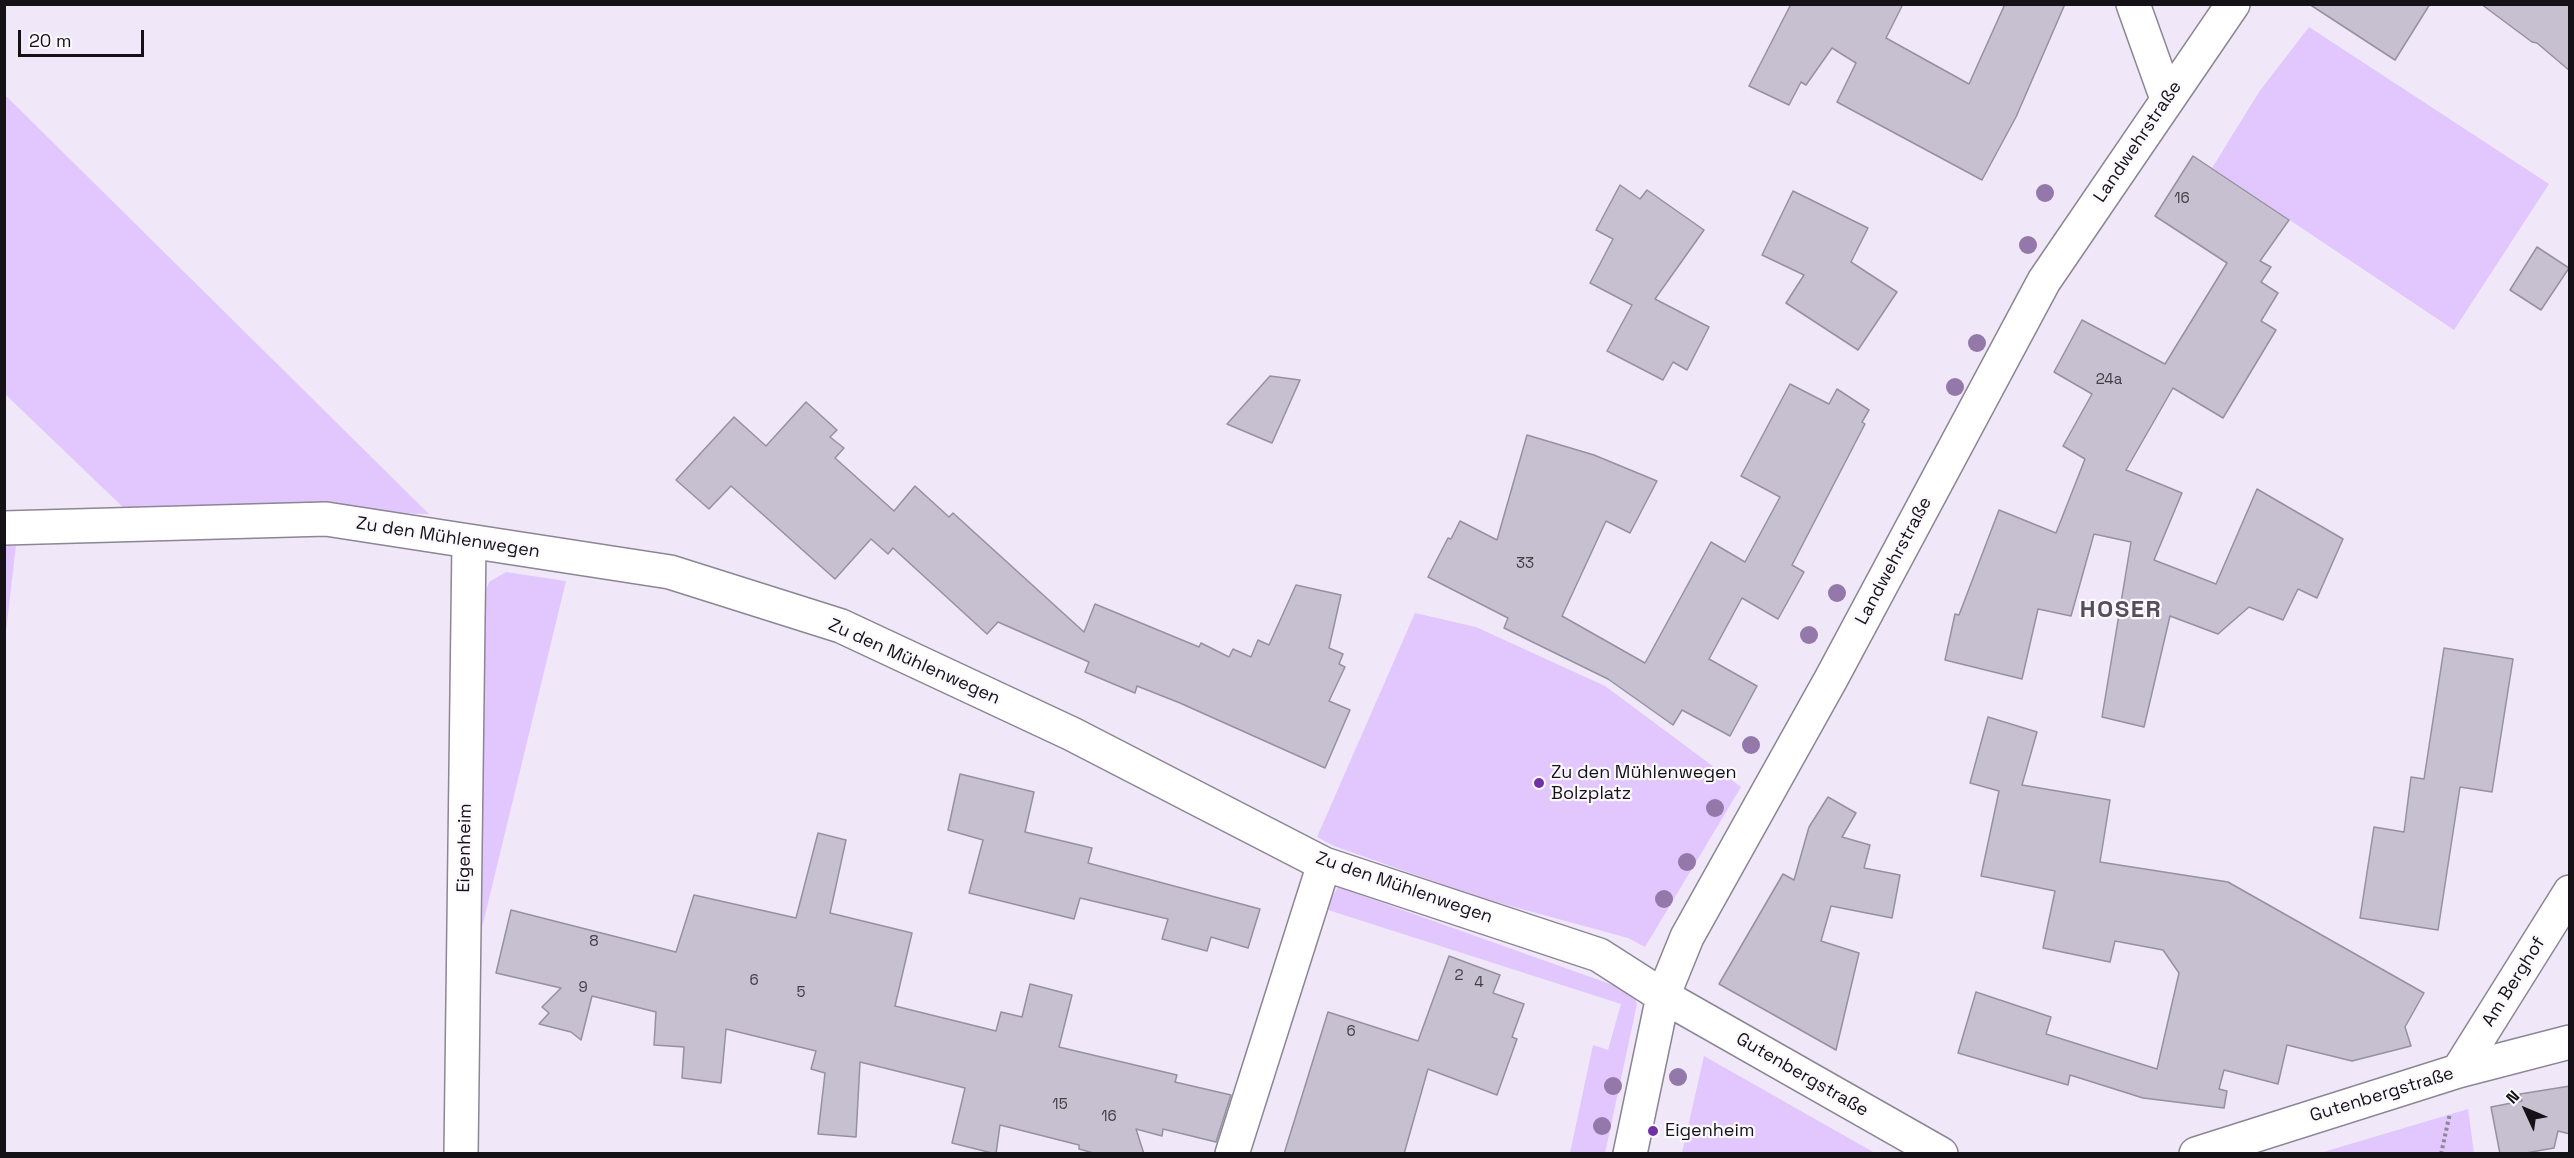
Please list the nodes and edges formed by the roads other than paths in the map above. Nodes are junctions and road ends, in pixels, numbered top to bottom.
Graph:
1 (2133, 4) edge
2 (2233, 4) edge
3 (2167, 99) junction
4 (4, 528) edge
5 (469, 542) junction
6 (1324, 864) junction
7 (2570, 892) edge
8 (1663, 996) junction
9 (2570, 1042) edge
10 (2458, 1071) junction
11 (460, 1154) edge
12 (1232, 1154) edge
13 (1630, 1154) edge
14 (1941, 1154) edge
15 (2196, 1154) edge

1 - 3 street
2 - 3 street, Landwehrstraße
3 - 8 street, Landwehrstraße
4 - 5 street, Zu den Mühlenwegen
5 - 6 street, Zu den Mühlenwegen
5 - 11 street, Eigenheim
6 - 8 street, Zu den Mühlenwegen
6 - 12 street
7 - 10 street, Am Berghof
8 - 13 street, Landwehrstraße
8 - 14 street, Gutenbergstraße
9 - 10 street, Gutenbergstraße
10 - 15 street, Gutenbergstraße

